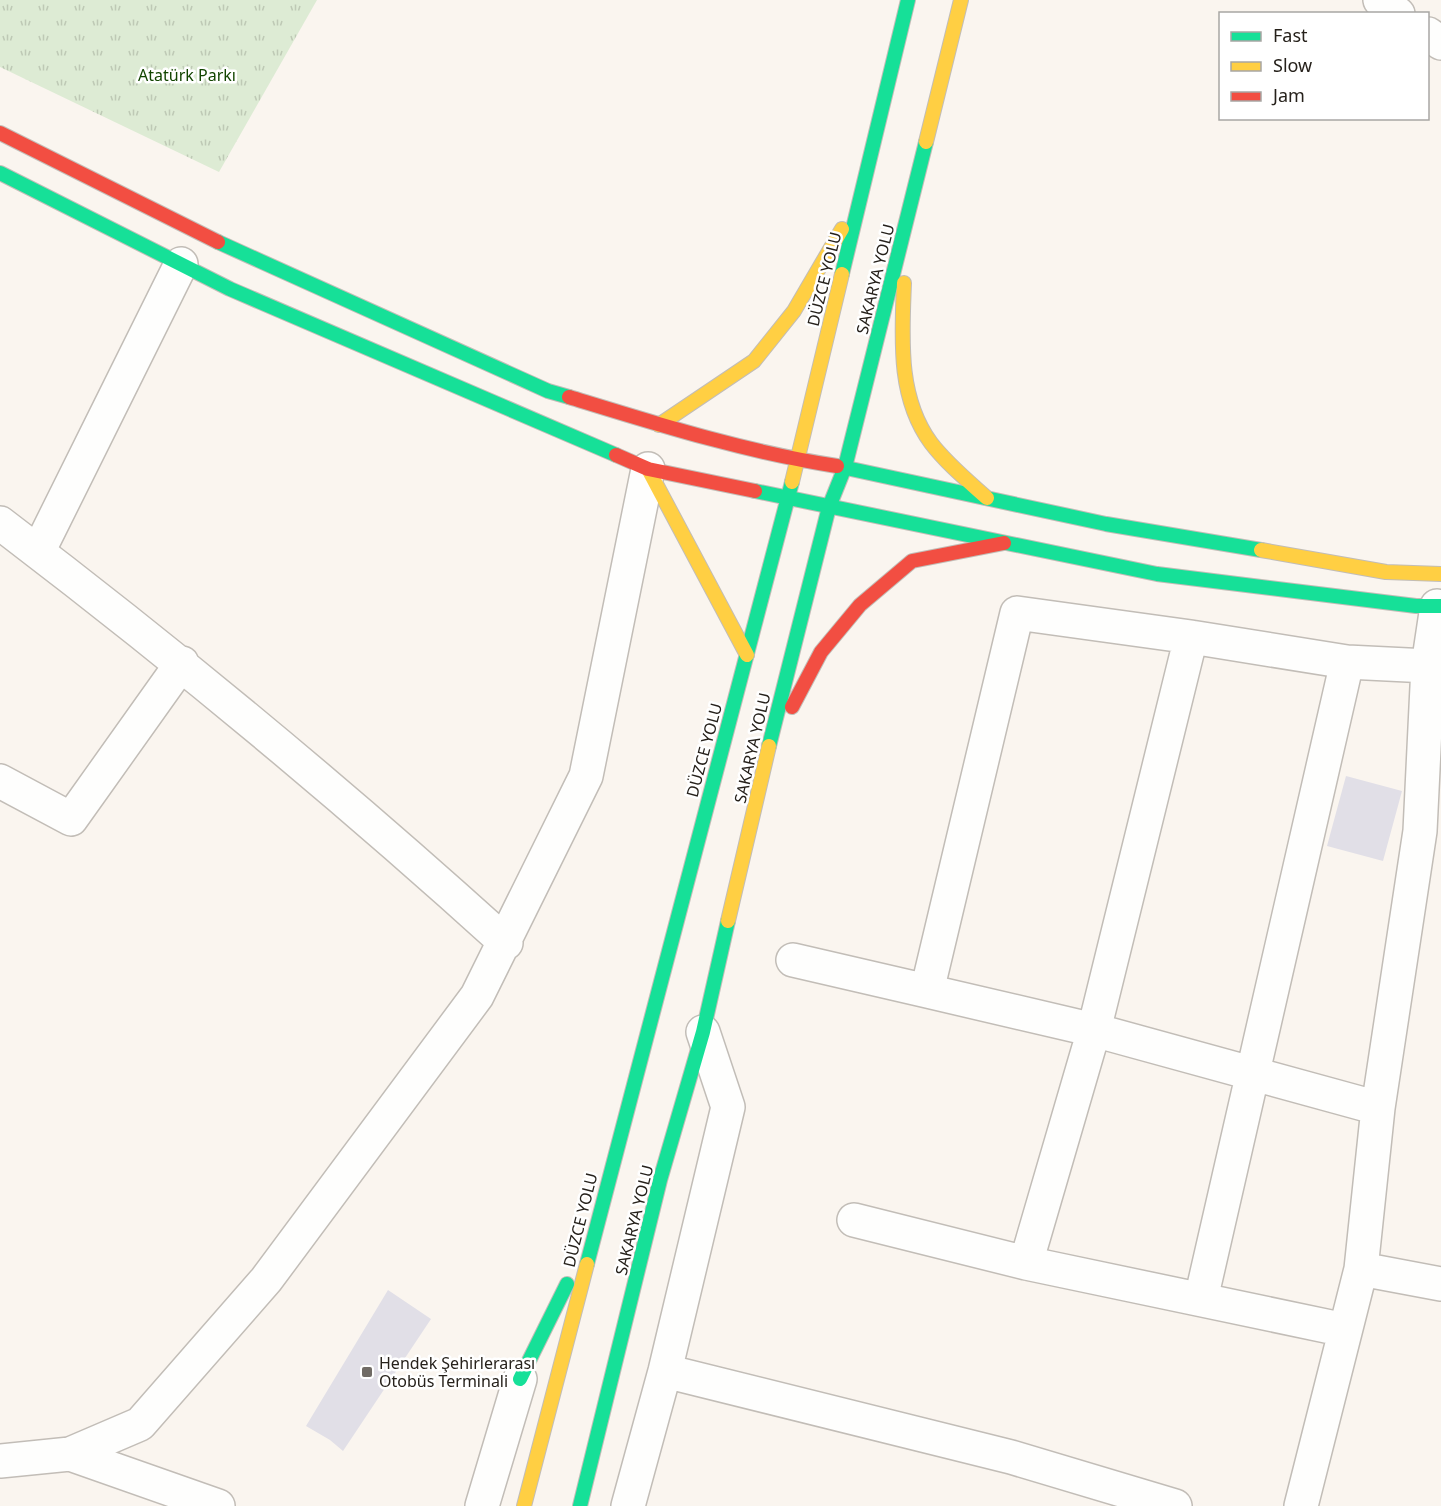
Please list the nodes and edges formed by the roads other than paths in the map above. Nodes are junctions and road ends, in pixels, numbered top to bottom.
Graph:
1 (908, 0) edge
2 (961, 0) edge
3 (1380, 0) edge
4 (1395, 12) edge
5 (0, 133) edge
6 (0, 173) edge
7 (860, 199) junction
8 (906, 224) junction
9 (181, 264) junction
10 (660, 425) junction
11 (797, 460) junction
12 (845, 467) junction
13 (648, 469) junction
14 (788, 498) junction
15 (987, 498) junction
16 (829, 507) junction
17 (0, 523) edge
18 (1004, 543) junction
19 (39, 552) junction
20 (1441, 574) edge
21 (1439, 606) edge
22 (1191, 637) junction
23 (747, 655) junction
24 (1347, 662) junction
25 (182, 663) junction
26 (1428, 666) junction
27 (767, 754) junction
28 (0, 781) edge
29 (506, 943) junction
30 (793, 960) dead end
31 (927, 991) junction
32 (1094, 1030) junction
33 (703, 1032) junction
34 (1253, 1074) junction
35 (1378, 1108) junction
36 (854, 1220) dead end
37 (595, 1228) junction
38 (1026, 1263) junction
39 (1361, 1269) junction
40 (1441, 1284) edge
41 (1201, 1299) junction
42 (1345, 1330) junction
43 (665, 1371) junction
44 (520, 1379) joint
45 (70, 1454) junction
46 (0, 1461) edge
47 (218, 1506) edge
48 (482, 1506) edge
49 (524, 1506) edge
50 (580, 1506) edge
51 (628, 1506) edge
52 (1175, 1506) edge
53 (1301, 1506) edge

1 - 7 main road, DÜZCE YOLU
2 - 8 main road, SAKARYA YOLU
3 - 4 street
5 - 10 main road
6 - 9 main road
7 - 10 main road
7 - 11 main road, DÜZCE YOLU
8 - 12 main road, SAKARYA YOLU
8 - 15 main road
9 - 13 main road
9 - 19 street
10 - 11 main road
11 - 12 main road
11 - 14 main road, DÜZCE YOLU
12 - 15 main road
12 - 16 main road, SAKARYA YOLU
13 - 14 main road
13 - 23 main road
13 - 29 street
14 - 16 main road
14 - 23 main road, DÜZCE YOLU
15 - 20 main road
16 - 18 main road
16 - 27 main road, SAKARYA YOLU
17 - 19 street
18 - 21 main road
18 - 27 main road
19 - 25 street
21 - 26 street
22 - 24 street
22 - 31 street
22 - 32 street
23 - 37 main road, DÜZCE YOLU
24 - 26 street
24 - 34 street
25 - 28 street
25 - 29 street
26 - 35 street
27 - 33 main road, SAKARYA YOLU
29 - 45 street
30 - 31 street
31 - 32 street
32 - 34 street
32 - 38 street
33 - 43 street
33 - 50 main road, SAKARYA YOLU
34 - 35 street
34 - 41 street
35 - 39 street
36 - 38 street
37 - 44 main road
37 - 49 main road, DÜZCE YOLU
38 - 41 street
39 - 40 street
39 - 42 street
41 - 42 street
42 - 53 street
43 - 51 street
43 - 52 street
44 - 48 street
45 - 46 street
45 - 47 street

